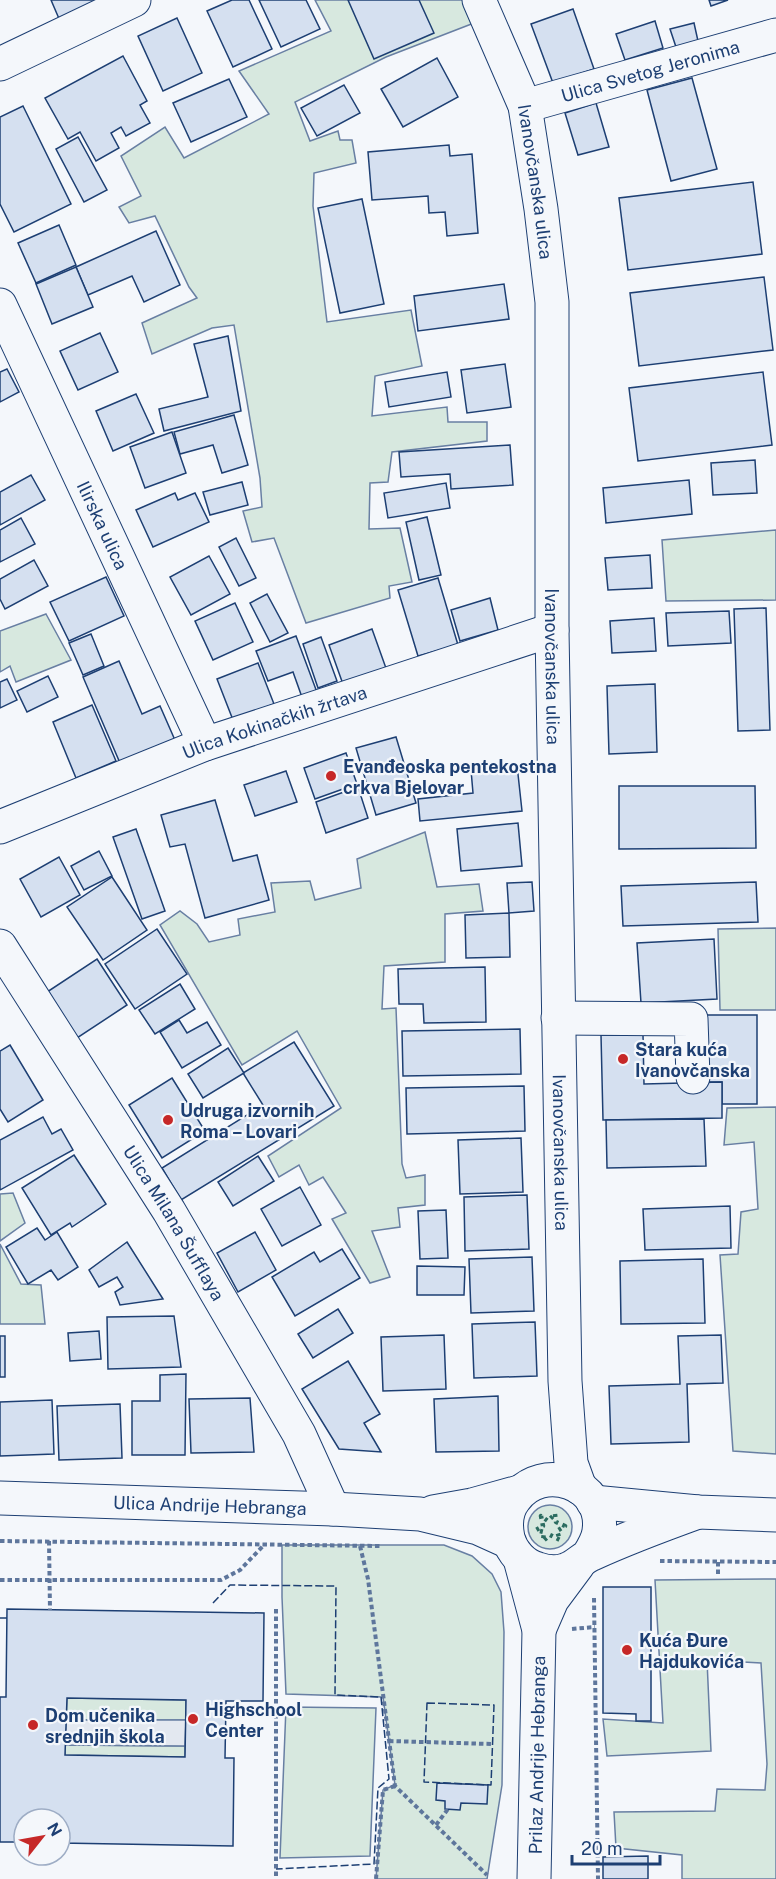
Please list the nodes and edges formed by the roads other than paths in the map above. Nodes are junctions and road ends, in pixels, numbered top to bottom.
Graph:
1 (134, 0) edge
2 (479, 0) edge
3 (776, 35) edge
4 (0, 64) edge
5 (525, 106) junction
6 (0, 305) edge
7 (552, 630) junction
8 (205, 744) junction
9 (0, 827) edge
10 (0, 946) edge
11 (558, 1018) junction
12 (693, 1077) dead end
13 (565, 1381) junction
14 (530, 1486) junction
15 (586, 1495) junction
16 (0, 1498) edge
17 (333, 1509) junction
18 (698, 1512) junction
19 (420, 1514) junction
20 (776, 1515) edge
21 (515, 1551) junction
22 (587, 1569) junction
23 (539, 1630) junction
24 (536, 1791) junction
25 (500, 1877) edge
26 (534, 1879) edge

1 - 4 street
2 - 5 street, Ivanovčanska ulica
3 - 5 street, Ulica Svetog Jeronima
5 - 7 street, Ivanovčanska ulica
6 - 8 street, Ilirska ulica
7 - 8 street, Ulica Kokinačkih žrtava
7 - 11 street, Ivanovčanska ulica
8 - 9 street, Ulica Kokinačkih žrtava
10 - 17 street, Ulica Milana Šufflaya
11 - 12 street
11 - 13 street, Ivanovčanska ulica
13 - 14 street, Ivanovčanska ulica
13 - 15 street, Ivanovčanska ulica
14 - 15 street, Ulica Andrije Hebranga
14 - 19 street, Ulica Andrije Hebranga
14 - 21 street
15 - 18 street, Ulica Andrije Hebranga
15 - 22 street
16 - 17 street, Ulica Andrije Hebranga
17 - 19 street, Ulica Andrije Hebranga
18 - 20 street, Ulica Andrije Hebranga
18 - 22 street, Ulica Andrije Hebranga
19 - 21 street, Ulica Andrije Hebranga
21 - 22 street, Ulica Andrije Hebranga
21 - 23 street, Prilaz Andrije Hebranga
22 - 23 street, Prilaz Andrije Hebranga
23 - 24 street, Prilaz Andrije Hebranga
24 - 25 street
24 - 26 street, Prilaz Andrije Hebranga

